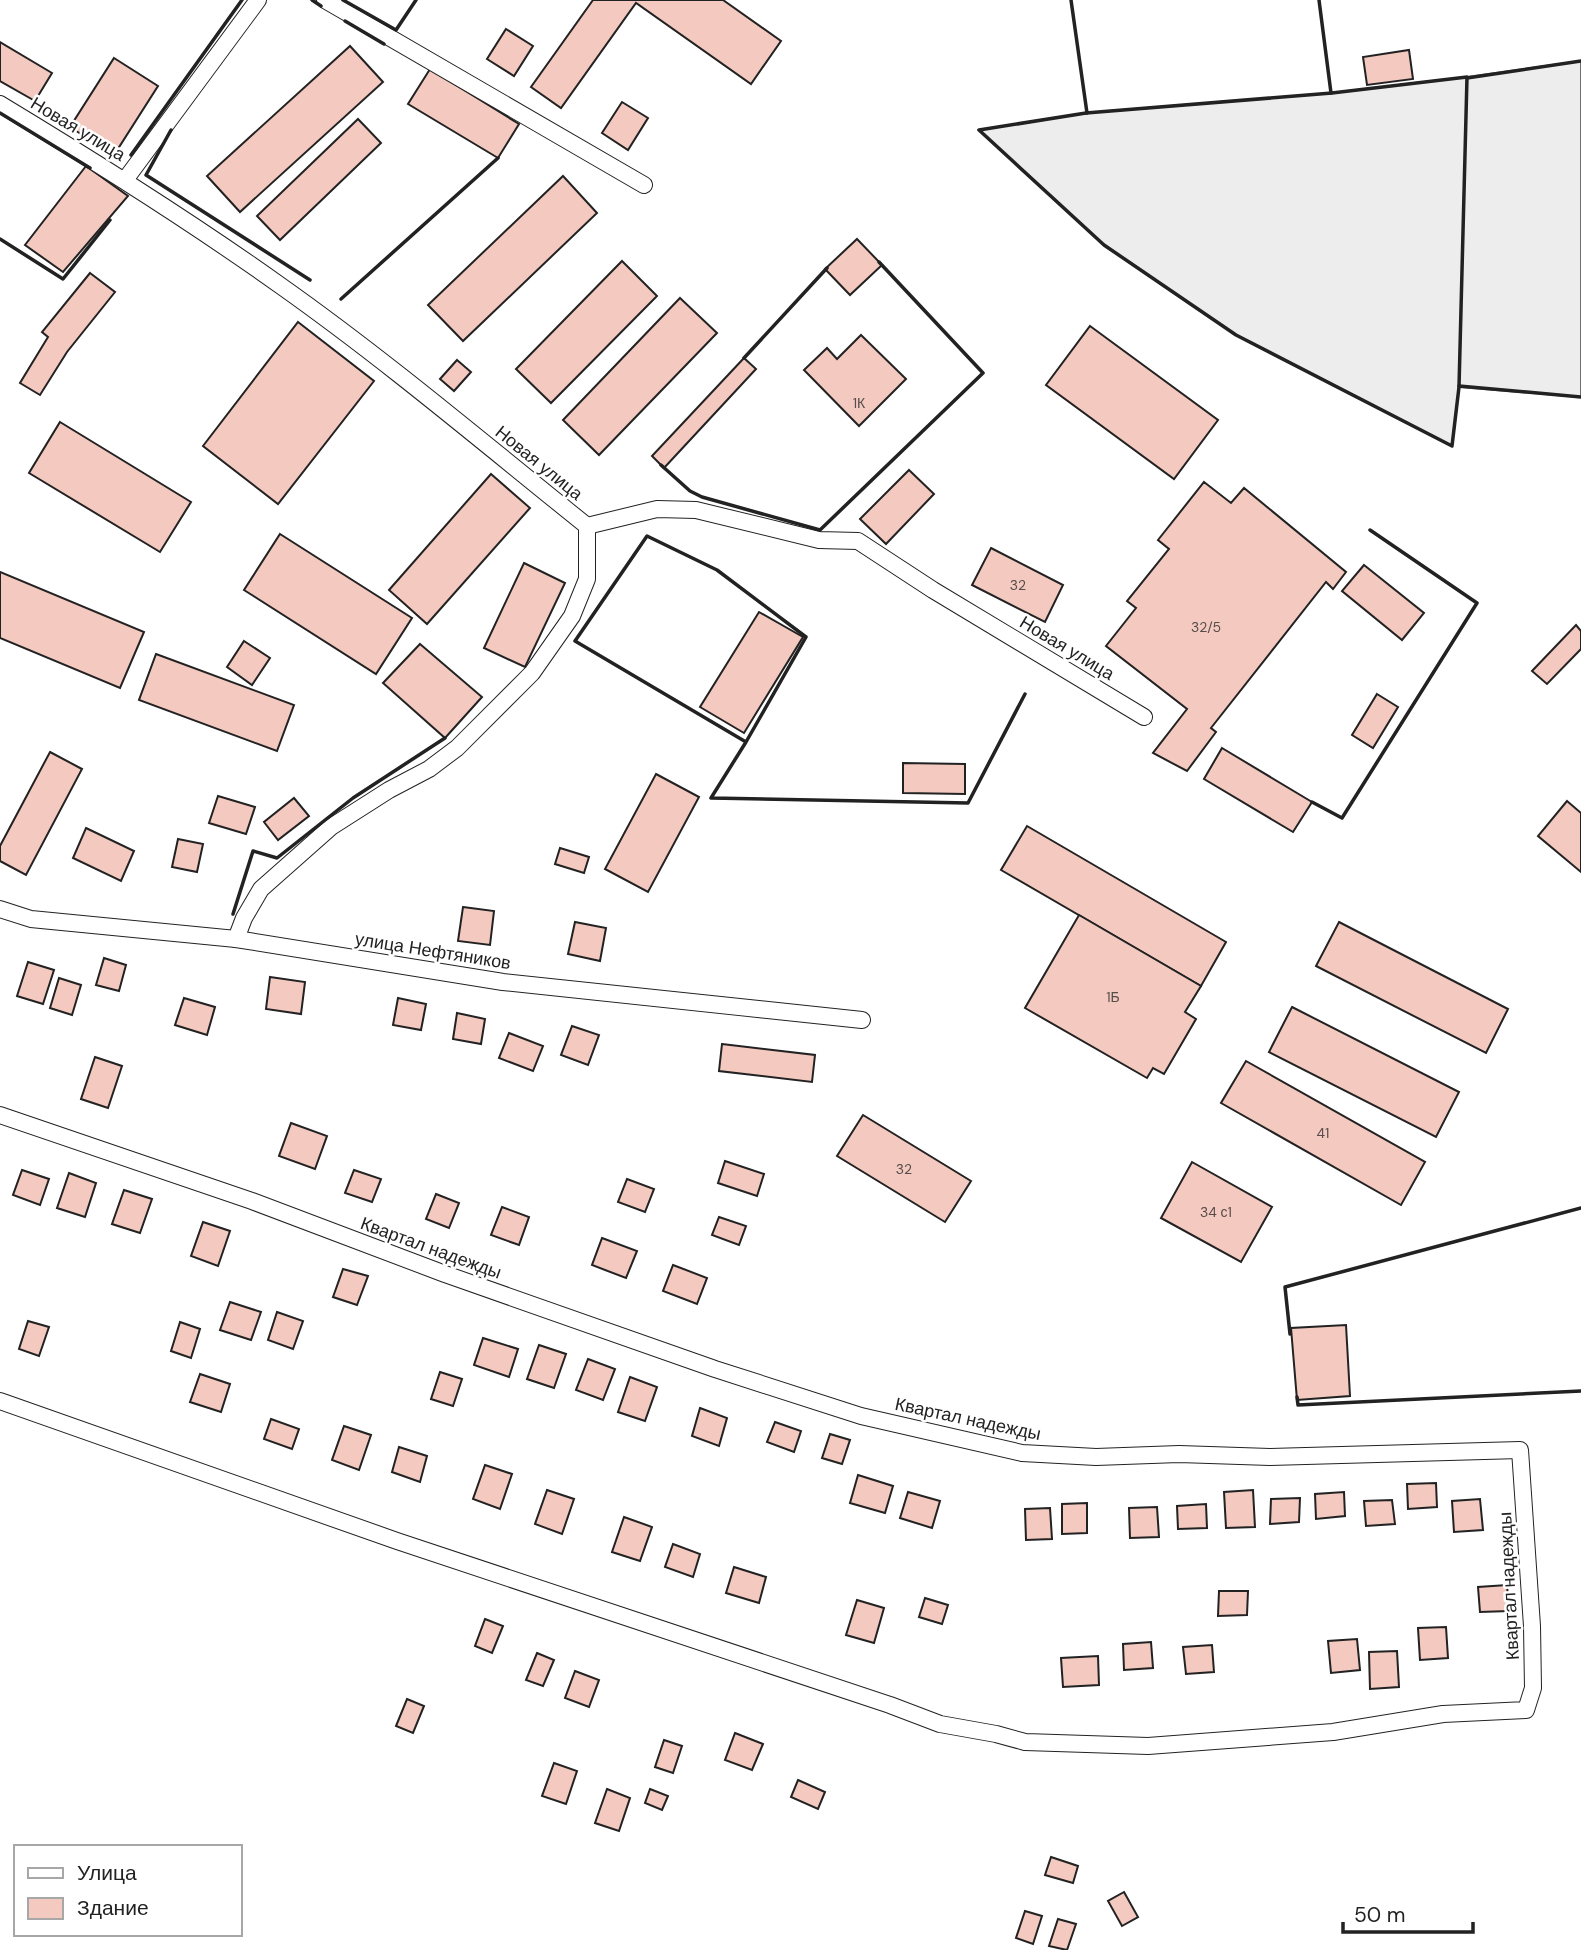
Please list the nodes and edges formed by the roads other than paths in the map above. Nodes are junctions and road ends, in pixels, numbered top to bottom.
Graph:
1 (258, 0) edge
2 (325, 0) edge
3 (0, 104) edge
4 (125, 180) junction
5 (644, 185) dead end
6 (587, 526) junction
7 (1144, 717) dead end
8 (0, 909) edge
9 (236, 939) junction
10 (862, 1020) dead end
11 (0, 1115) edge
12 (0, 1401) edge

1 - 4 street
2 - 5 street
3 - 4 street, Новая улица
4 - 6 street, Новая улица
6 - 7 street, Новая улица
6 - 9 street
8 - 9 street, улица Нефтяников
9 - 10 street, улица Нефтяников
11 - 12 street, Квартал надежды

